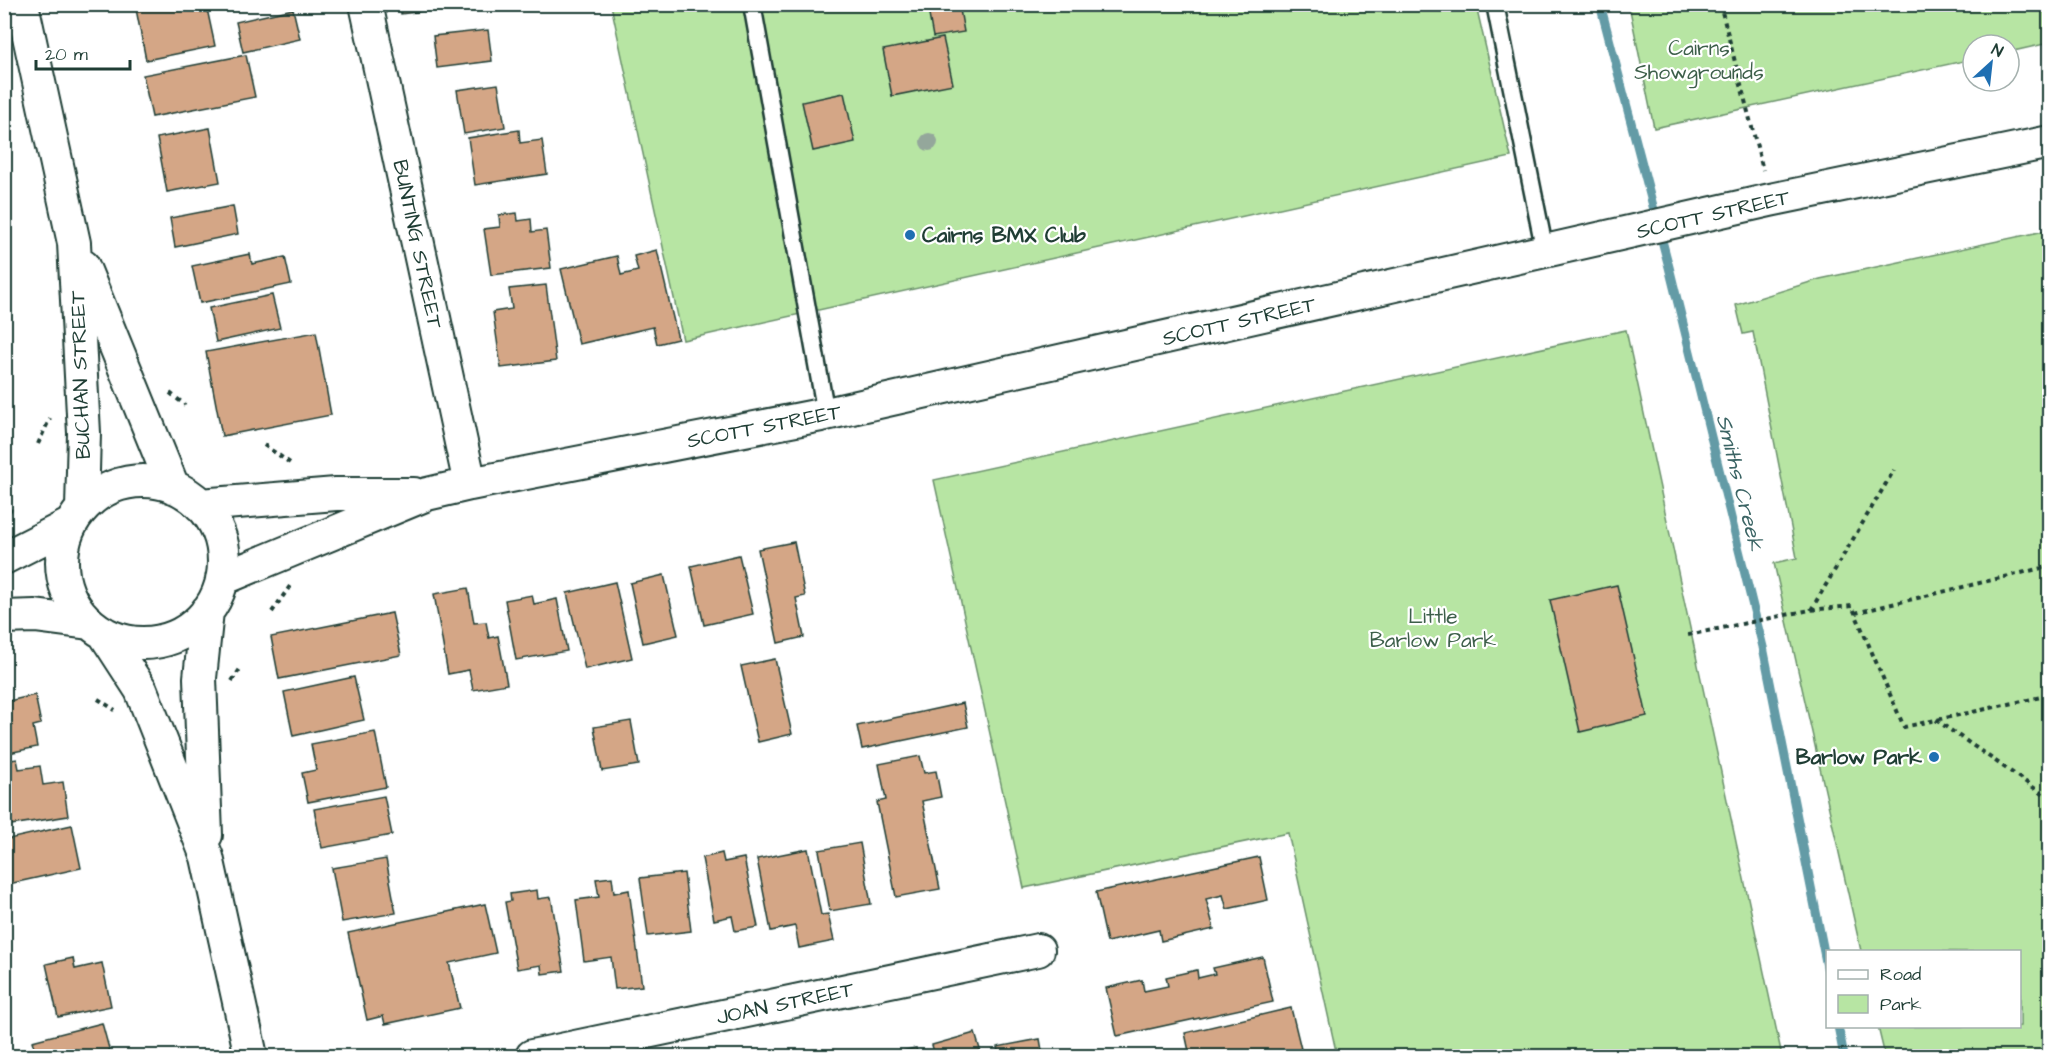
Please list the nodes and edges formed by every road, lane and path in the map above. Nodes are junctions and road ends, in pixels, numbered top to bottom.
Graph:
1 (22, 4) edge
2 (366, 4) edge
3 (752, 4) edge
4 (1495, 4) edge
5 (1720, 4) edge
6 (2049, 142) edge
7 (1770, 200) junction
8 (74, 243) junction
9 (1545, 252) junction
10 (826, 414) junction
11 (1894, 470) dead end
12 (470, 484) junction
13 (173, 487) junction
14 (427, 494) junction
15 (200, 505) junction
16 (12, 507) dead end
17 (77, 516) junction
18 (4, 520) edge
19 (4, 558) edge
20 (2049, 566) edge
21 (222, 579) junction
22 (1810, 610) junction
23 (207, 612) junction
24 (1855, 613) junction
25 (4, 617) edge
26 (97, 628) junction
27 (1688, 635) dead end
28 (2049, 695) edge
29 (1935, 720) junction
30 (2043, 794) dead end
31 (207, 857) junction
32 (1038, 950) dead end
33 (251, 1056) edge
34 (532, 1056) edge

1 - 8 street, BUCHAN STREET
2 - 12 street, BUNTING STREET
3 - 10 lane
4 - 9 lane
5 - 7 path
6 - 7 street, SCOTT STREET
7 - 9 street, SCOTT STREET
8 - 13 street, BUCHAN STREET
8 - 17 street, BUCHAN STREET
9 - 10 street, SCOTT STREET
10 - 12 street, SCOTT STREET
11 - 22 path
12 - 14 street, SCOTT STREET
13 - 15 street
13 - 17 street
14 - 15 street, SCOTT STREET
14 - 21 street, SCOTT STREET
15 - 21 street
16 - 18 path
17 - 19 street
17 - 26 street
20 - 24 path
21 - 23 street
22 - 24 path
22 - 27 path
23 - 26 street
23 - 31 street
24 - 29 path
25 - 26 street
26 - 31 street
28 - 29 path
29 - 30 path
31 - 33 street
32 - 34 street, JOAN STREET

